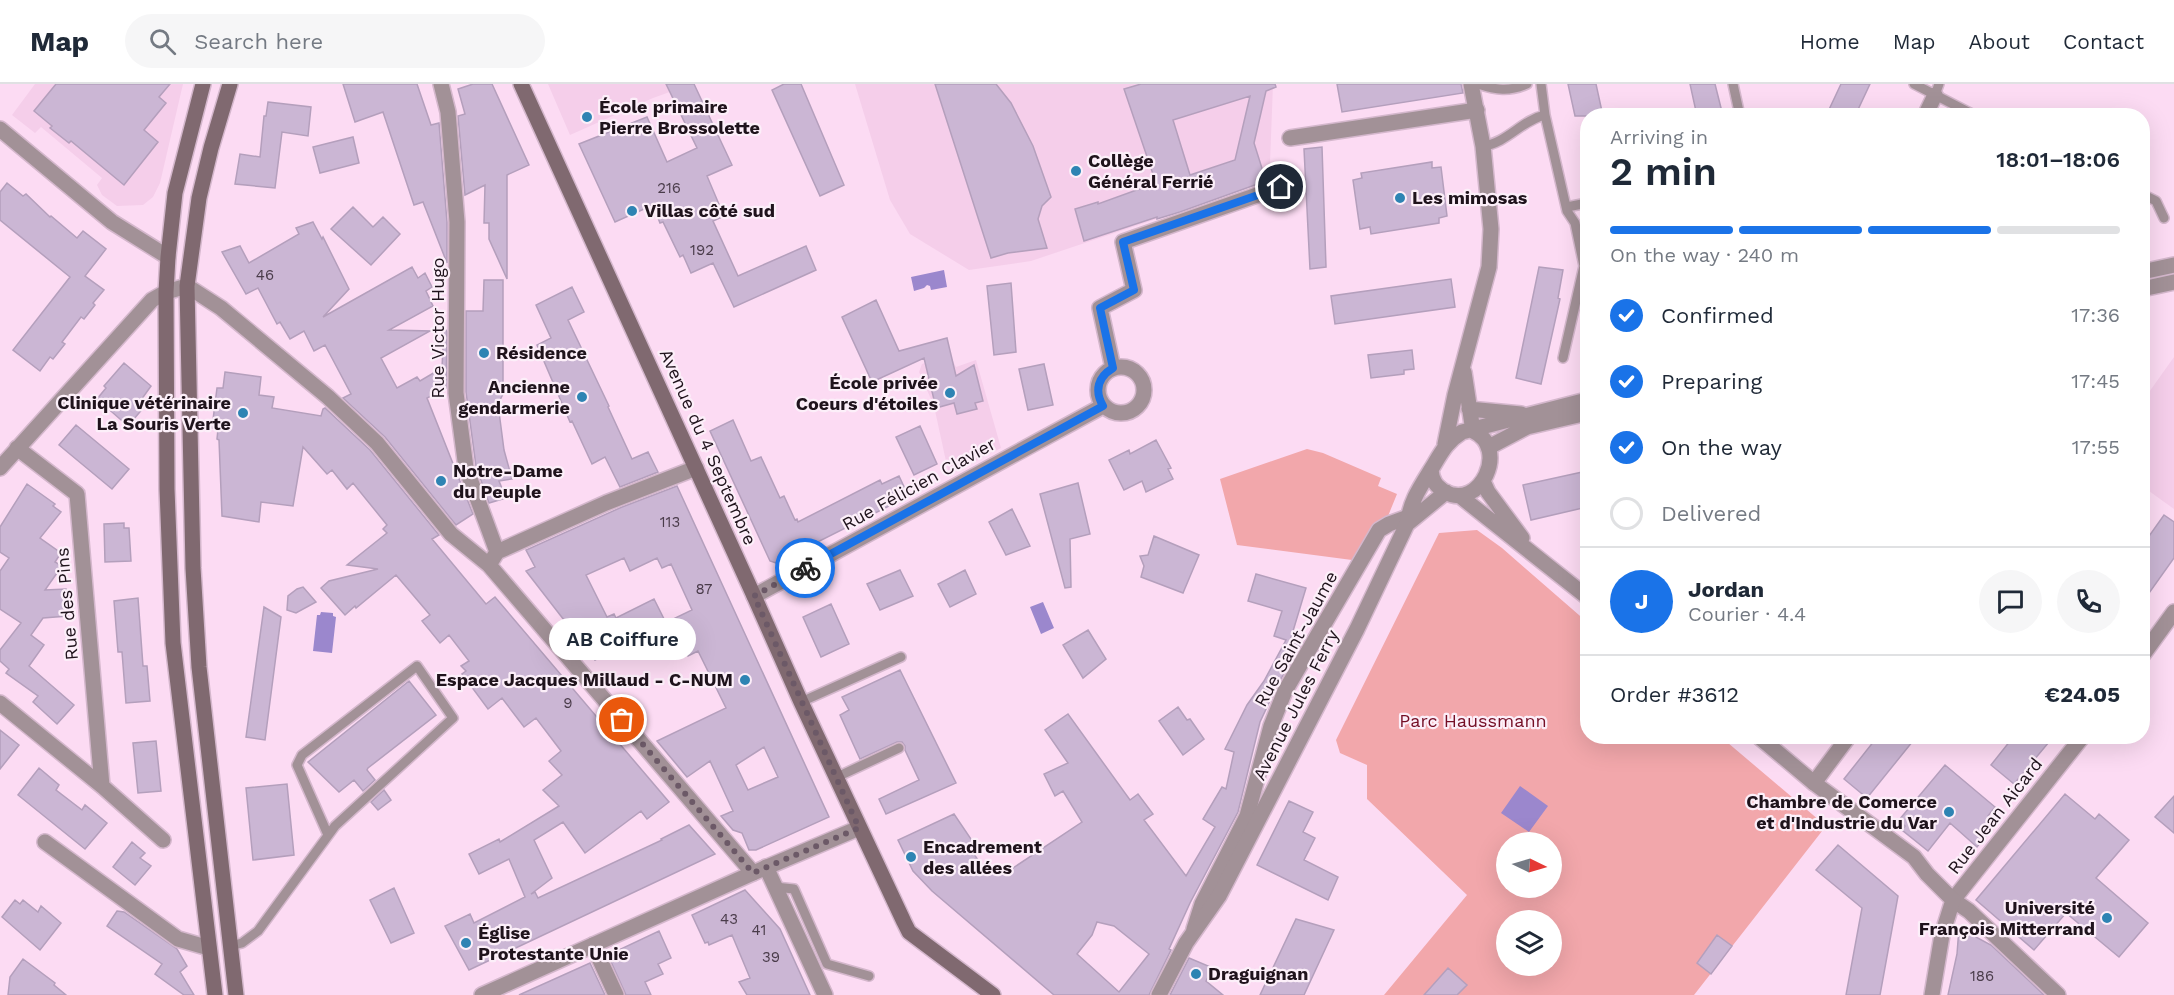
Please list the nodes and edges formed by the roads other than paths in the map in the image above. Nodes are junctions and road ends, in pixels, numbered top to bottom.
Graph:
1 (203, 84) edge
2 (230, 84) edge
3 (441, 84) edge
4 (521, 84) edge
5 (1471, 84) edge
6 (1478, 84) edge
7 (1527, 84) edge
8 (1541, 84) edge
9 (1733, 84) edge
10 (1914, 84) edge
11 (1937, 90) edge
12 (1738, 108) edge
13 (1929, 108) edge
14 (1964, 108) edge
15 (1477, 110) junction
16 (1545, 115) junction
17 (0, 129) edge
18 (1290, 138) dead end
19 (1484, 146) junction
20 (1281, 187) dead end
21 (2150, 198) edge
22 (1580, 204) edge
23 (1567, 207) junction
24 (2164, 218) dead end
25 (1580, 247) edge
26 (168, 257) junction
27 (2174, 266) edge
28 (2150, 270) edge
29 (2174, 282) edge
30 (1580, 284) edge
31 (188, 286) junction
32 (2150, 287) edge
33 (166, 292) junction
34 (1563, 358) dead end
35 (1113, 368) junction
36 (1464, 369) junction
37 (1580, 402) edge
38 (1103, 406) junction
39 (1469, 409) junction
40 (1530, 415) junction
41 (1580, 415) edge
42 (1473, 430) junction
43 (1445, 444) junction
44 (1489, 447) junction
45 (16, 448) junction
46 (0, 468) edge
47 (696, 468) junction
48 (1423, 472) junction
49 (1483, 481) junction
50 (1453, 494) junction
51 (1407, 521) junction
52 (1532, 552) junction
53 (493, 558) junction
54 (1580, 591) edge
55 (754, 596) junction
56 (2174, 612) edge
57 (2150, 645) edge
58 (901, 657) dead end
59 (801, 702) junction
60 (0, 703) edge
61 (1768, 744) edge
62 (1844, 744) edge
63 (2077, 744) edge
64 (899, 748) dead end
65 (837, 777) junction
66 (1815, 783) junction
67 (102, 786) junction
68 (859, 828) junction
69 (328, 836) junction
70 (163, 840) dead end
71 (45, 842) dead end
72 (760, 870) junction
73 (776, 887) junction
74 (1953, 900) junction
75 (1189, 938) junction
76 (593, 945) junction
77 (230, 946) junction
78 (209, 948) junction
79 (869, 976) dead end
80 (214, 995) edge
81 (236, 995) edge
82 (482, 995) edge
83 (616, 995) edge
84 (825, 995) edge
85 (993, 995) edge
86 (1159, 995) edge
87 (1932, 995) edge
88 (2058, 995) edge

1 - 26 main road
2 - 31 main road
3 - 53 street, Rue Victor Hugo
4 - 47 main road, Avenue du 4 Septembre
5 - 15 street
6 - 7 lane
8 - 16 lane
9 - 12 lane
10 - 11 lane
11 - 13 street
11 - 14 lane
15 - 18 street
15 - 19 street
16 - 19 lane
16 - 23 lane
17 - 26 street
19 - 36 street
20 - 35 street
21 - 24 lane
22 - 23 lane
23 - 25 lane
26 - 31 main road
26 - 33 main road
27 - 28 street
29 - 32 street
30 - 34 lane
31 - 33 street
31 - 53 street
31 - 77 main road
33 - 45 street
33 - 78 main road
35 - 38 street
35 - 38 street
36 - 39 street
36 - 43 street
37 - 40 street
38 - 55 street, Rue Félicien Clavier
39 - 40 street
39 - 42 street
40 - 42 street
41 - 44 street
42 - 43 street
42 - 44 street
43 - 48 street
44 - 49 street
45 - 46 street
45 - 67 street, Rue des Pins
47 - 53 street
47 - 55 main road, Avenue du 4 Septembre
48 - 50 street
48 - 51 street
49 - 50 street
49 - 52 street
50 - 51 street, Avenue Jules Ferry
50 - 52 street
51 - 75 street, Avenue Jules Ferry
51 - 75 street, Rue Saint-Jaume
52 - 54 street
53 - 72 street
55 - 59 main road, Avenue du 4 Septembre
56 - 57 street
58 - 59 lane
59 - 65 main road, Avenue du 4 Septembre
60 - 67 street
61 - 66 street
62 - 66 street
63 - 74 street, Rue Jean Aicard
64 - 65 lane
65 - 68 main road, Avenue du 4 Septembre
66 - 74 street
67 - 70 street
68 - 72 street
68 - 85 main road, Avenue du 4 Septembre
69 - 69 lane
69 - 77 lane
71 - 78 street
72 - 73 street
72 - 76 street
73 - 79 lane
73 - 84 street
74 - 87 street, Rue Jean Aicard
74 - 88 street
75 - 86 street
76 - 82 street
76 - 83 street
77 - 81 main road
78 - 80 main road

